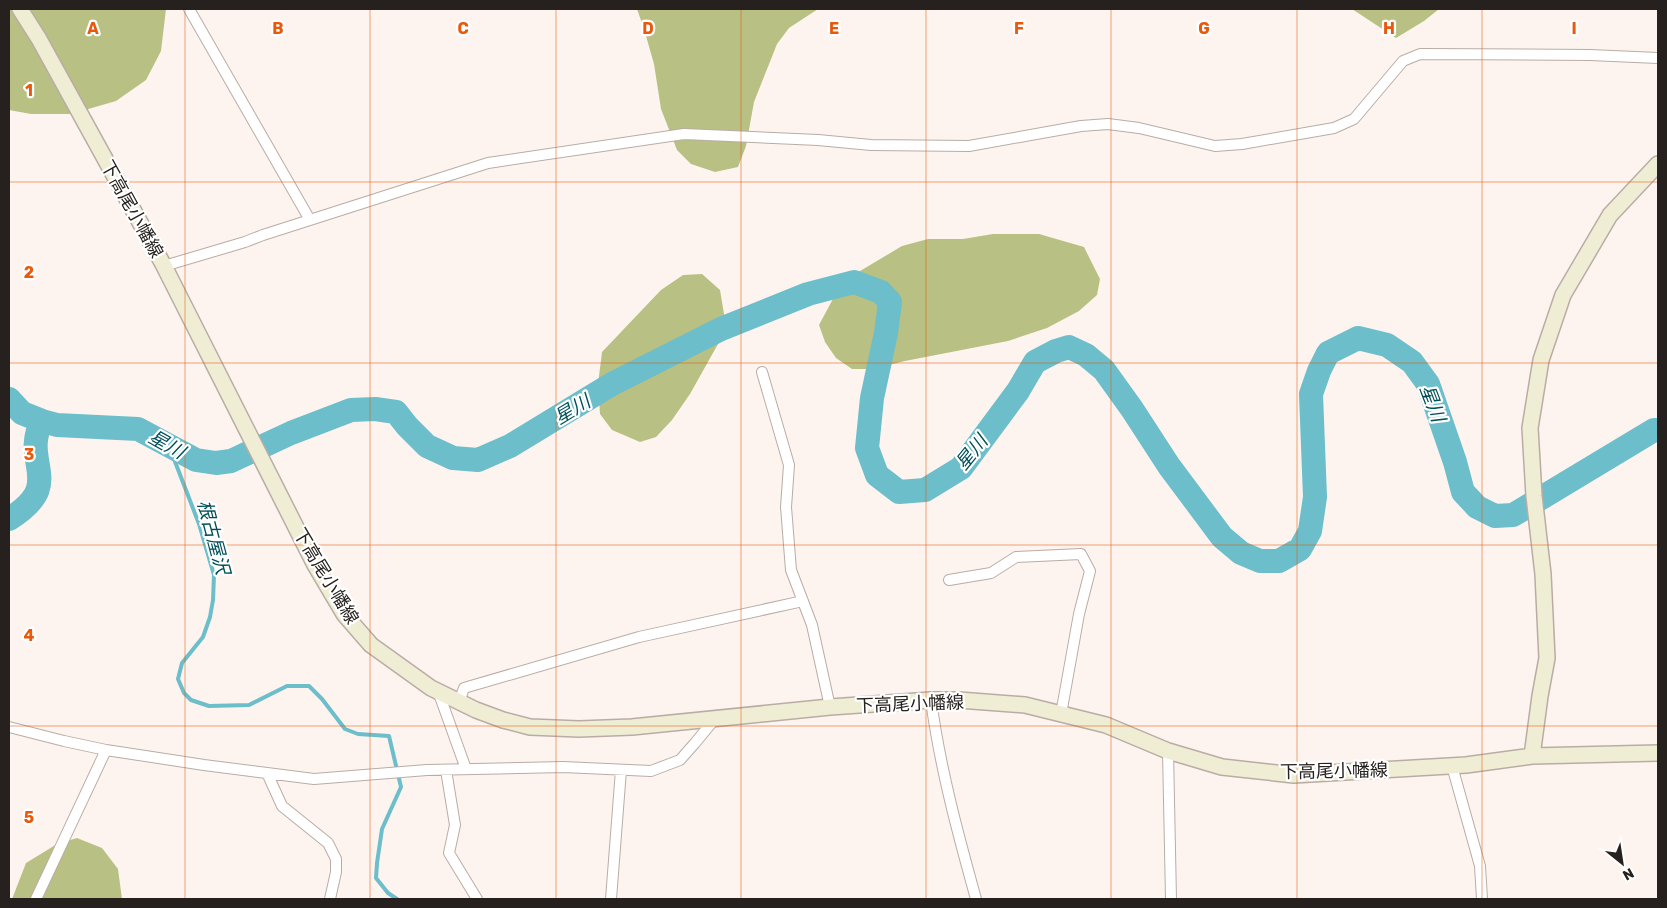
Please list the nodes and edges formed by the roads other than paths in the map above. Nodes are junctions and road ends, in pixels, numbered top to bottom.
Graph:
1 (20, 9) edge
2 (189, 9) edge
3 (1658, 58) edge
4 (1658, 164) edge
5 (310, 220) junction
6 (164, 266) junction
7 (762, 372) dead end
8 (949, 580) dead end
9 (803, 601) junction
10 (438, 691) junction
11 (931, 700) junction
12 (459, 702) junction
13 (830, 707) junction
14 (1061, 714) junction
15 (714, 720) junction
16 (9, 727) edge
17 (106, 750) junction
18 (1168, 751) junction
19 (1658, 753) edge
20 (1532, 756) junction
21 (1452, 766) junction
22 (466, 769) junction
23 (446, 770) junction
24 (621, 770) junction
25 (267, 773) junction
26 (36, 899) edge
27 (330, 899) edge
28 (477, 899) edge
29 (611, 899) edge
30 (976, 899) edge
31 (1171, 899) edge
32 (1482, 899) edge

1 - 6 main road, 下高尾小幡線
2 - 5 street
3 - 5 street
4 - 20 main road
5 - 6 street
6 - 10 main road, 下高尾小幡線
7 - 9 street
8 - 14 street
9 - 12 street
9 - 13 street
10 - 12 main road, 下高尾小幡線
10 - 22 street
11 - 13 main road, 下高尾小幡線
11 - 14 main road, 下高尾小幡線
11 - 30 street
12 - 15 main road, 下高尾小幡線
13 - 15 main road, 下高尾小幡線
14 - 18 main road, 下高尾小幡線
15 - 24 street
16 - 17 street
17 - 25 street
17 - 26 street
18 - 21 main road, 下高尾小幡線
18 - 31 street
19 - 20 main road, 下高尾小幡線
20 - 21 main road, 下高尾小幡線
21 - 32 street
22 - 23 street
22 - 24 street
23 - 25 street
23 - 28 street
24 - 29 street
25 - 27 street

